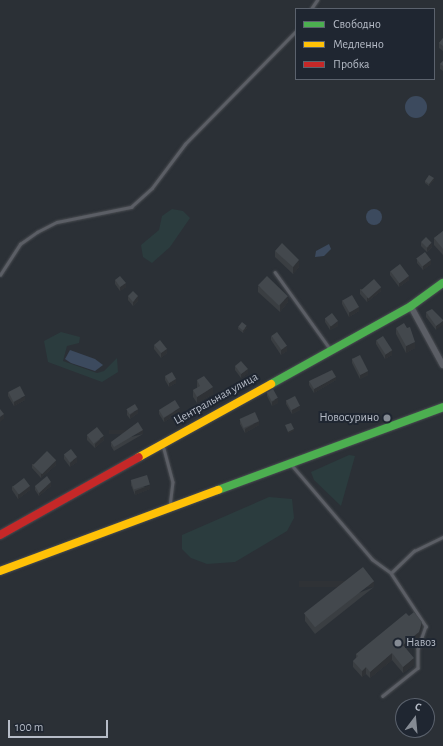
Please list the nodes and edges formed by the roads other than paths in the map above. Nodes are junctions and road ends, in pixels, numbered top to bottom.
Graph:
1 (295, 32) edge
2 (276, 272) dead end
3 (0, 275) edge
4 (443, 283) edge
5 (411, 306) junction
6 (331, 350) junction
7 (443, 365) edge
8 (443, 407) edge
9 (162, 443) junction
10 (291, 464) junction
11 (171, 508) junction
12 (0, 535) edge
13 (443, 537) edge
14 (0, 571) edge
15 (391, 573) junction
16 (383, 696) dead end

1 - 3 lane
2 - 6 lane
4 - 5 street, Центральная улица
5 - 6 street, Центральная улица
5 - 7 street
6 - 9 street, Центральная улица
8 - 10 street
9 - 11 lane
9 - 12 street, Центральная улица
10 - 11 street
10 - 15 lane
11 - 14 street
13 - 15 lane
15 - 16 lane

